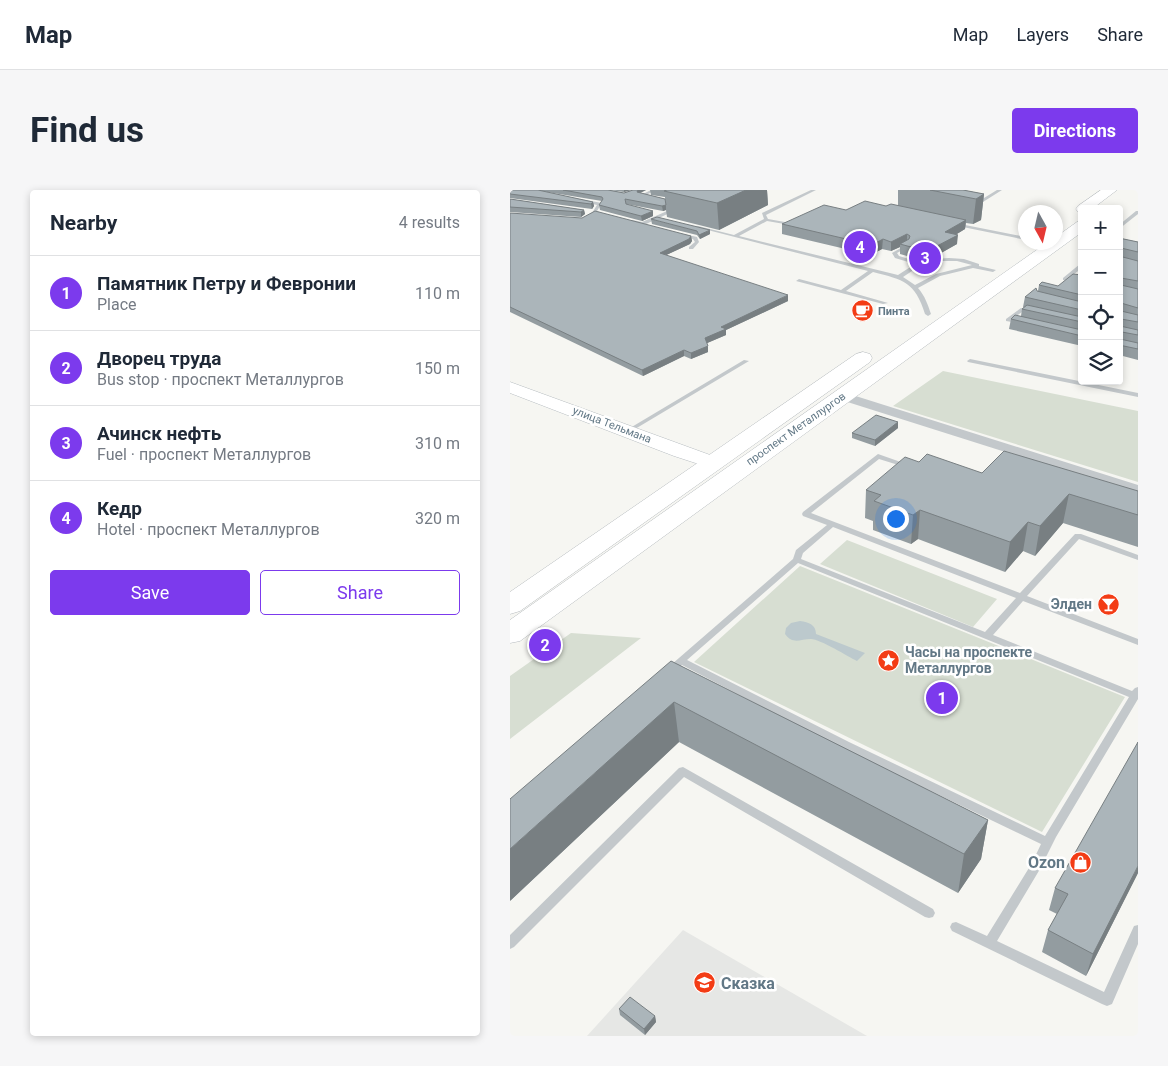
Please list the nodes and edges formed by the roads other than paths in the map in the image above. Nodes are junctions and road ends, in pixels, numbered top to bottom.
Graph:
1 (654, 190) edge
2 (814, 190) edge
3 (1000, 190) edge
4 (1116, 192) edge
5 (650, 198) edge
6 (573, 199) edge
7 (1090, 205) edge
8 (1107, 205) edge
9 (678, 208) edge
10 (970, 208) edge
11 (594, 212) junction
12 (1078, 212) edge
13 (1138, 212) edge
14 (588, 214) edge
15 (613, 217) edge
16 (623, 219) edge
17 (766, 220) junction
18 (1063, 223) edge
19 (642, 224) junction
20 (953, 224) edge
21 (687, 225) edge
22 (794, 225) edge
23 (1123, 225) edge
24 (651, 226) edge
25 (1078, 228) edge
26 (677, 233) edge
27 (735, 236) junction
28 (1018, 237) edge
29 (906, 246) edge
30 (691, 248) dead end
31 (1020, 250) edge
32 (919, 264) junction
33 (985, 268) junction
34 (1078, 268) edge
35 (873, 270) junction
36 (899, 277) junction
37 (799, 281) dead end
38 (1078, 282) edge
39 (916, 287) junction
40 (842, 292) junction
41 (885, 303) dead end
42 (941, 305) junction
43 (1039, 314) edge
44 (1027, 324) edge
45 (911, 326) dead end
46 (879, 348) dead end
47 (746, 361) dead end
48 (970, 361) dead end
49 (510, 387) edge
50 (1138, 395) edge
51 (843, 396) junction
52 (628, 431) junction
53 (726, 467) junction
54 (914, 468) edge
55 (1138, 490) edge
56 (832, 524) junction
57 (1138, 558) edge
58 (796, 560) junction
59 (1021, 597) junction
60 (510, 605) edge
61 (510, 634) edge
62 (987, 636) junction
63 (1138, 642) edge
64 (681, 662) junction
65 (661, 679) edge
66 (1137, 693) edge
67 (1047, 842) junction
68 (929, 913) dead end
69 (956, 927) dead end
70 (1138, 930) edge
71 (510, 943) edge
72 (989, 943) junction

1 - 5 lane
2 - 17 lane
3 - 10 lane
4 - 7 main road
4 - 8 main road
6 - 11 lane
9 - 19 lane
11 - 14 lane
11 - 15 lane
12 - 18 main road
13 - 23 lane
16 - 19 lane
17 - 22 lane
17 - 27 lane
19 - 24 lane
20 - 28 lane
21 - 27 lane
25 - 51 main road, проспект Металлургов
26 - 30 lane
27 - 35 lane
29 - 32 lane
31 - 33 main road
32 - 33 lane
32 - 36 lane
33 - 39 lane
33 - 42 main road
34 - 38 lane
35 - 36 lane
35 - 40 lane
36 - 39 lane
37 - 40 lane
39 - 42 lane
40 - 41 lane
42 - 45 main road
43 - 44 lane
46 - 53 main road, проспект Металлургов
47 - 52 lane
48 - 50 lane
49 - 52 main road, улица Тельмана
51 - 53 main road, проспект Металлургов
51 - 55 street
52 - 53 main road, улица Тельмана
53 - 60 main road, проспект Металлургов
53 - 61 main road, проспект Металлургов
54 - 56 lane
56 - 58 lane
56 - 59 lane
57 - 59 lane
58 - 62 lane
58 - 64 lane
59 - 62 lane
59 - 63 lane
62 - 66 lane
64 - 65 lane
64 - 67 lane
66 - 67 lane
67 - 72 lane
68 - 71 lane
69 - 72 lane
70 - 72 lane

